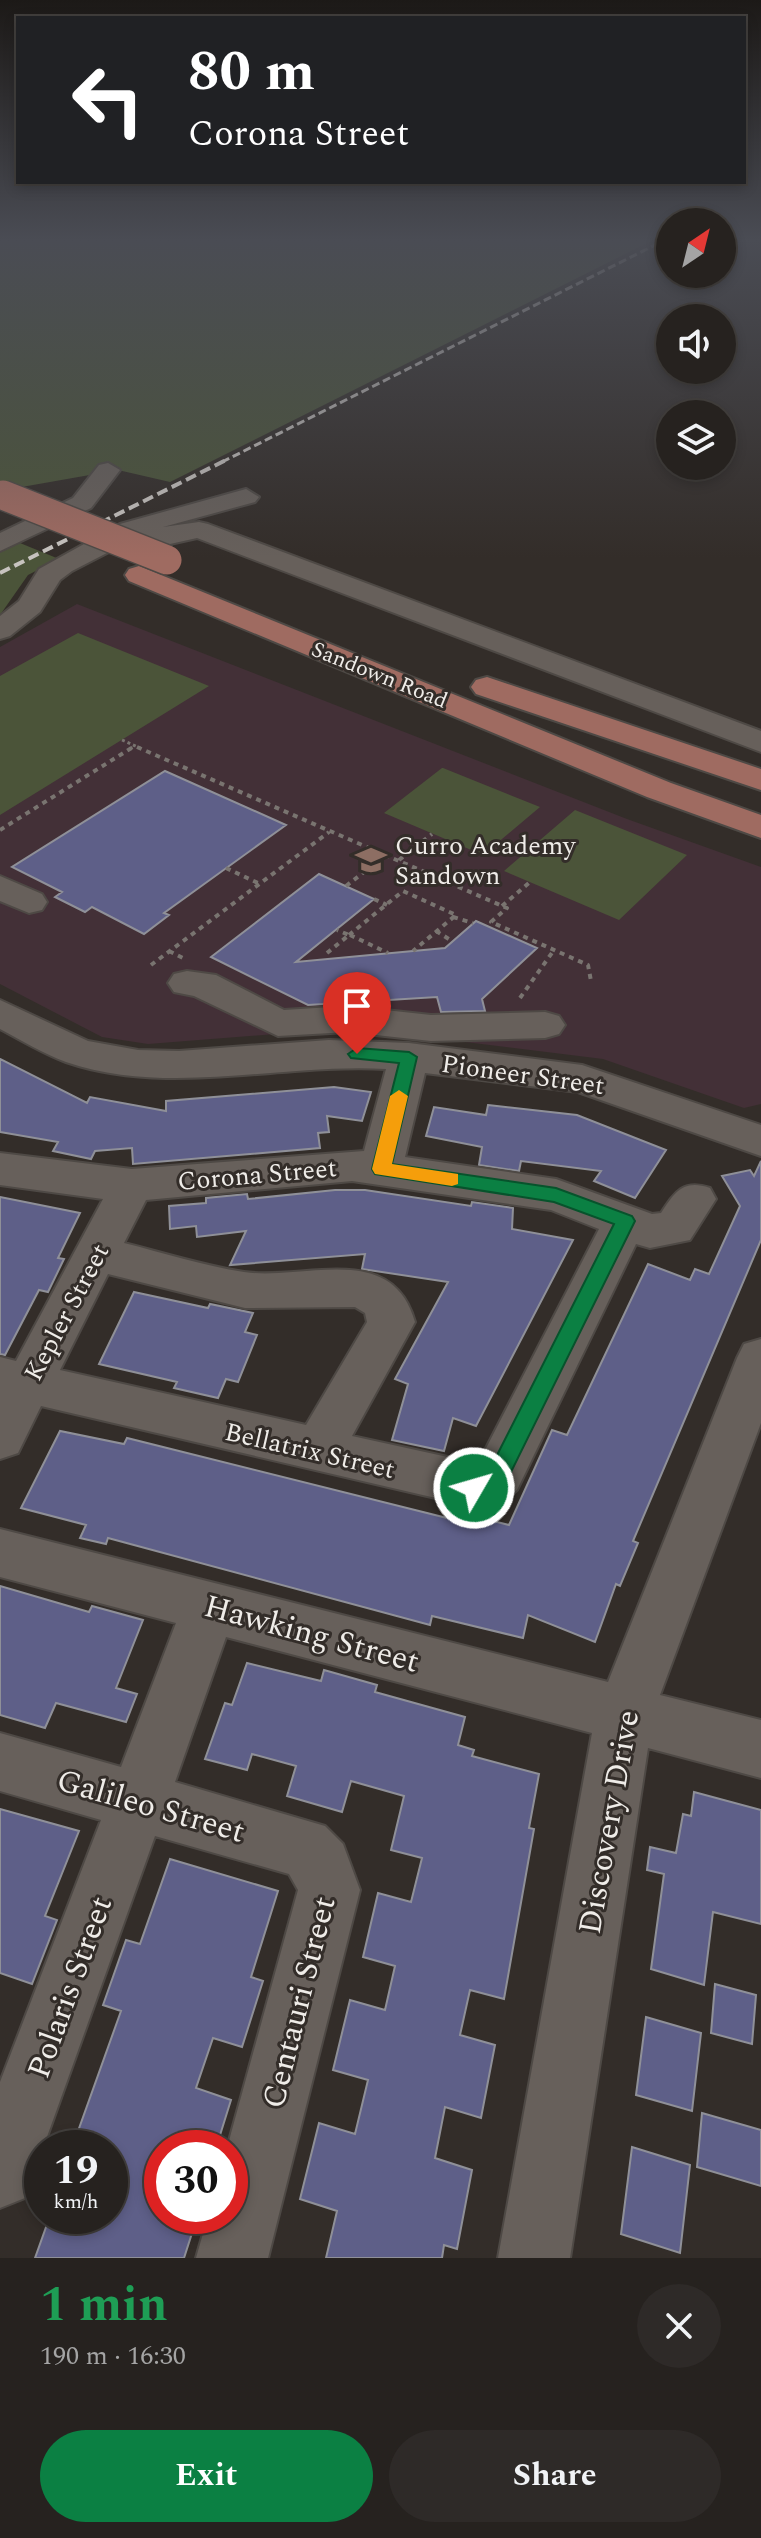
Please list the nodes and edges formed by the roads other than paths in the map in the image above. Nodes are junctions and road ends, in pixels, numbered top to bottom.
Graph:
1 (108, 470) dead end
2 (246, 497) dead end
3 (1, 502) edge
4 (129, 530) junction
5 (0, 543) edge
6 (0, 630) edge
7 (761, 742) edge
8 (761, 780) edge
9 (761, 827) edge
10 (187, 983) dead end
11 (0, 1013) edge
12 (409, 1057) junction
13 (531, 1073) junction
14 (761, 1141) edge
15 (0, 1169) edge
16 (381, 1169) junction
17 (132, 1185) junction
18 (694, 1199) dead end
19 (625, 1221) junction
20 (96, 1254) junction
21 (761, 1358) edge
22 (14, 1380) edge
23 (0, 1438) edge
24 (317, 1451) junction
25 (0, 1553) edge
26 (210, 1606) junction
27 (624, 1714) junction
28 (761, 1749) edge
29 (0, 1762) edge
30 (138, 1802) junction
31 (303, 1848) joint
32 (0, 2173) edge
33 (232, 2258) edge
34 (534, 2258) edge

1 - 5 street
2 - 4 street
3 - 8 main road, Sandown Road, bridge
3 - 9 main road, Sandown Road
4 - 6 street
4 - 7 street
10 - 13 street
11 - 12 street, Pioneer Street
12 - 13 street, Pioneer Street
12 - 16 street
13 - 14 street, Pioneer Street
15 - 17 street, Corona Street
16 - 17 street, Corona Street
16 - 19 street, Corona Street
17 - 20 street, Kepler Street
18 - 19 street, Corona Street
19 - 24 street, Bellatrix Street
20 - 22 street, Kepler Street
20 - 24 street
21 - 27 street, Discovery Drive
22 - 23 street, Kepler Street
22 - 24 street, Bellatrix Street
25 - 26 street, Hawking Street
26 - 27 street, Hawking Street
26 - 30 street, Polaris Street
27 - 28 street, Hawking Street
27 - 34 street, Discovery Drive
29 - 30 street, Galileo Street
30 - 31 street, Galileo Street
30 - 32 street, Polaris Street
31 - 33 street, Centauri Street

